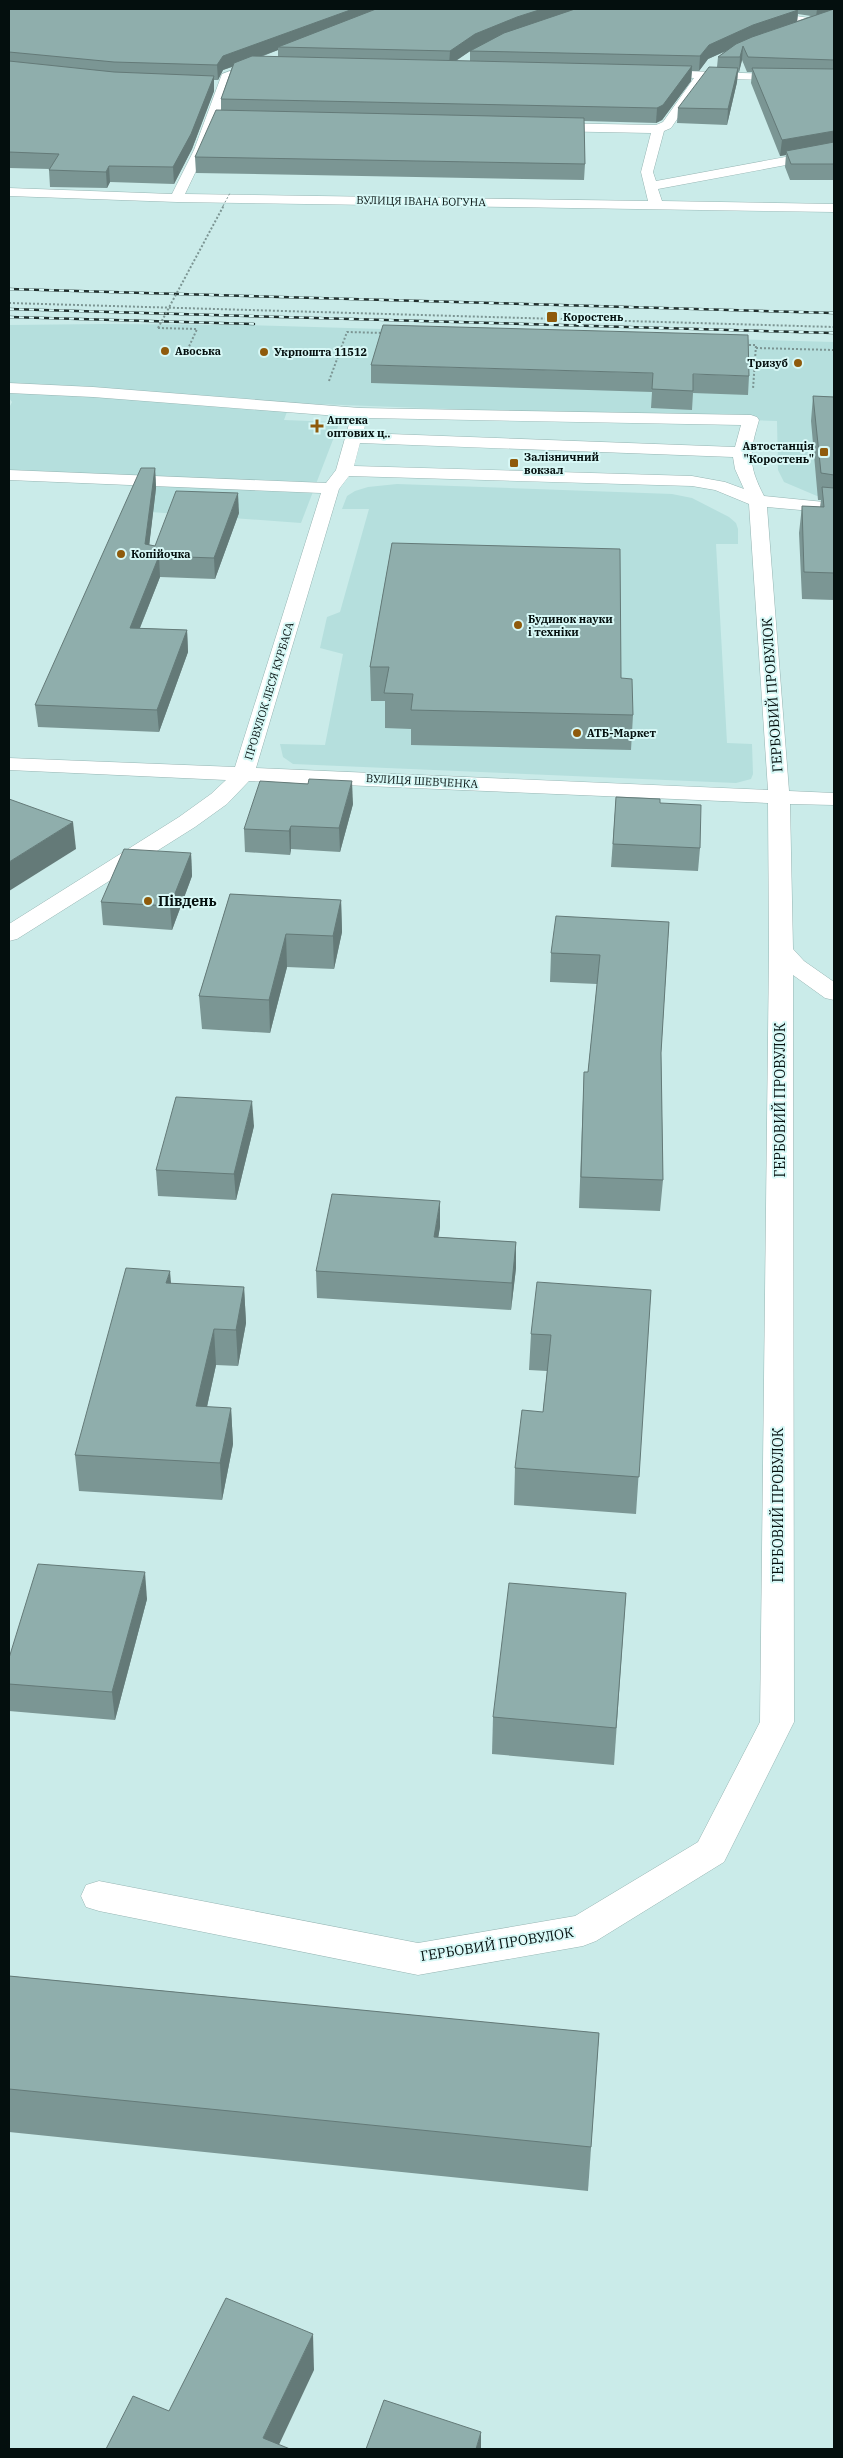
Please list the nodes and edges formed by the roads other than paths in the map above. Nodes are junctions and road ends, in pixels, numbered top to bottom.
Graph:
1 (732, 9) edge
2 (791, 31) edge
3 (280, 56) edge
4 (713, 63) edge
5 (254, 66) junction
6 (273, 66) edge
7 (643, 73) edge
8 (702, 75) junction
9 (834, 79) edge
10 (535, 126) edge
11 (658, 129) junction
12 (834, 152) edge
13 (651, 186) junction
14 (9, 192) edge
15 (177, 198) junction
16 (656, 205) junction
17 (834, 208) edge
18 (9, 388) edge
19 (360, 413) junction
20 (352, 438) junction
21 (741, 452) junction
22 (9, 475) edge
23 (337, 479) junction
24 (758, 501) junction
25 (834, 508) edge
26 (9, 764) edge
27 (244, 773) junction
28 (779, 797) junction
29 (834, 799) edge
30 (9, 934) edge
31 (781, 951) junction
32 (834, 994) edge
33 (99, 1896) dead end

1 - 2 street
3 - 5 street
4 - 8 street
5 - 6 street
5 - 15 street
7 - 8 street
8 - 9 street
8 - 11 street
10 - 11 street
11 - 13 street
12 - 13 street
13 - 16 street
14 - 15 street, ВУЛИЦЯ ІВАНА БОГУНА
15 - 16 street, ВУЛИЦЯ ІВАНА БОГУНА
16 - 17 street, ВУЛИЦЯ ІВАНА БОГУНА
18 - 19 street
19 - 20 street, ПРОВУЛОК ЛЕСЯ КУРБАСА
19 - 21 street
20 - 21 street
20 - 23 street, ПРОВУЛОК ЛЕСЯ КУРБАСА
21 - 24 street
22 - 23 street
23 - 24 street
23 - 27 street, ПРОВУЛОК ЛЕСЯ КУРБАСА
24 - 25 street
24 - 28 street, ГЕРБОВИЙ ПРОВУЛОК
26 - 27 street, ВУЛИЦЯ ШЕВЧЕНКА
27 - 28 street, ВУЛИЦЯ ШЕВЧЕНКА
27 - 30 street, ПРОВУЛОК ЛЕСЯ КУРБАСА
28 - 29 street, ВУЛИЦЯ ШЕВЧЕНКА
28 - 31 street, ГЕРБОВИЙ ПРОВУЛОК
31 - 32 street
31 - 33 street, ГЕРБОВИЙ ПРОВУЛОК

